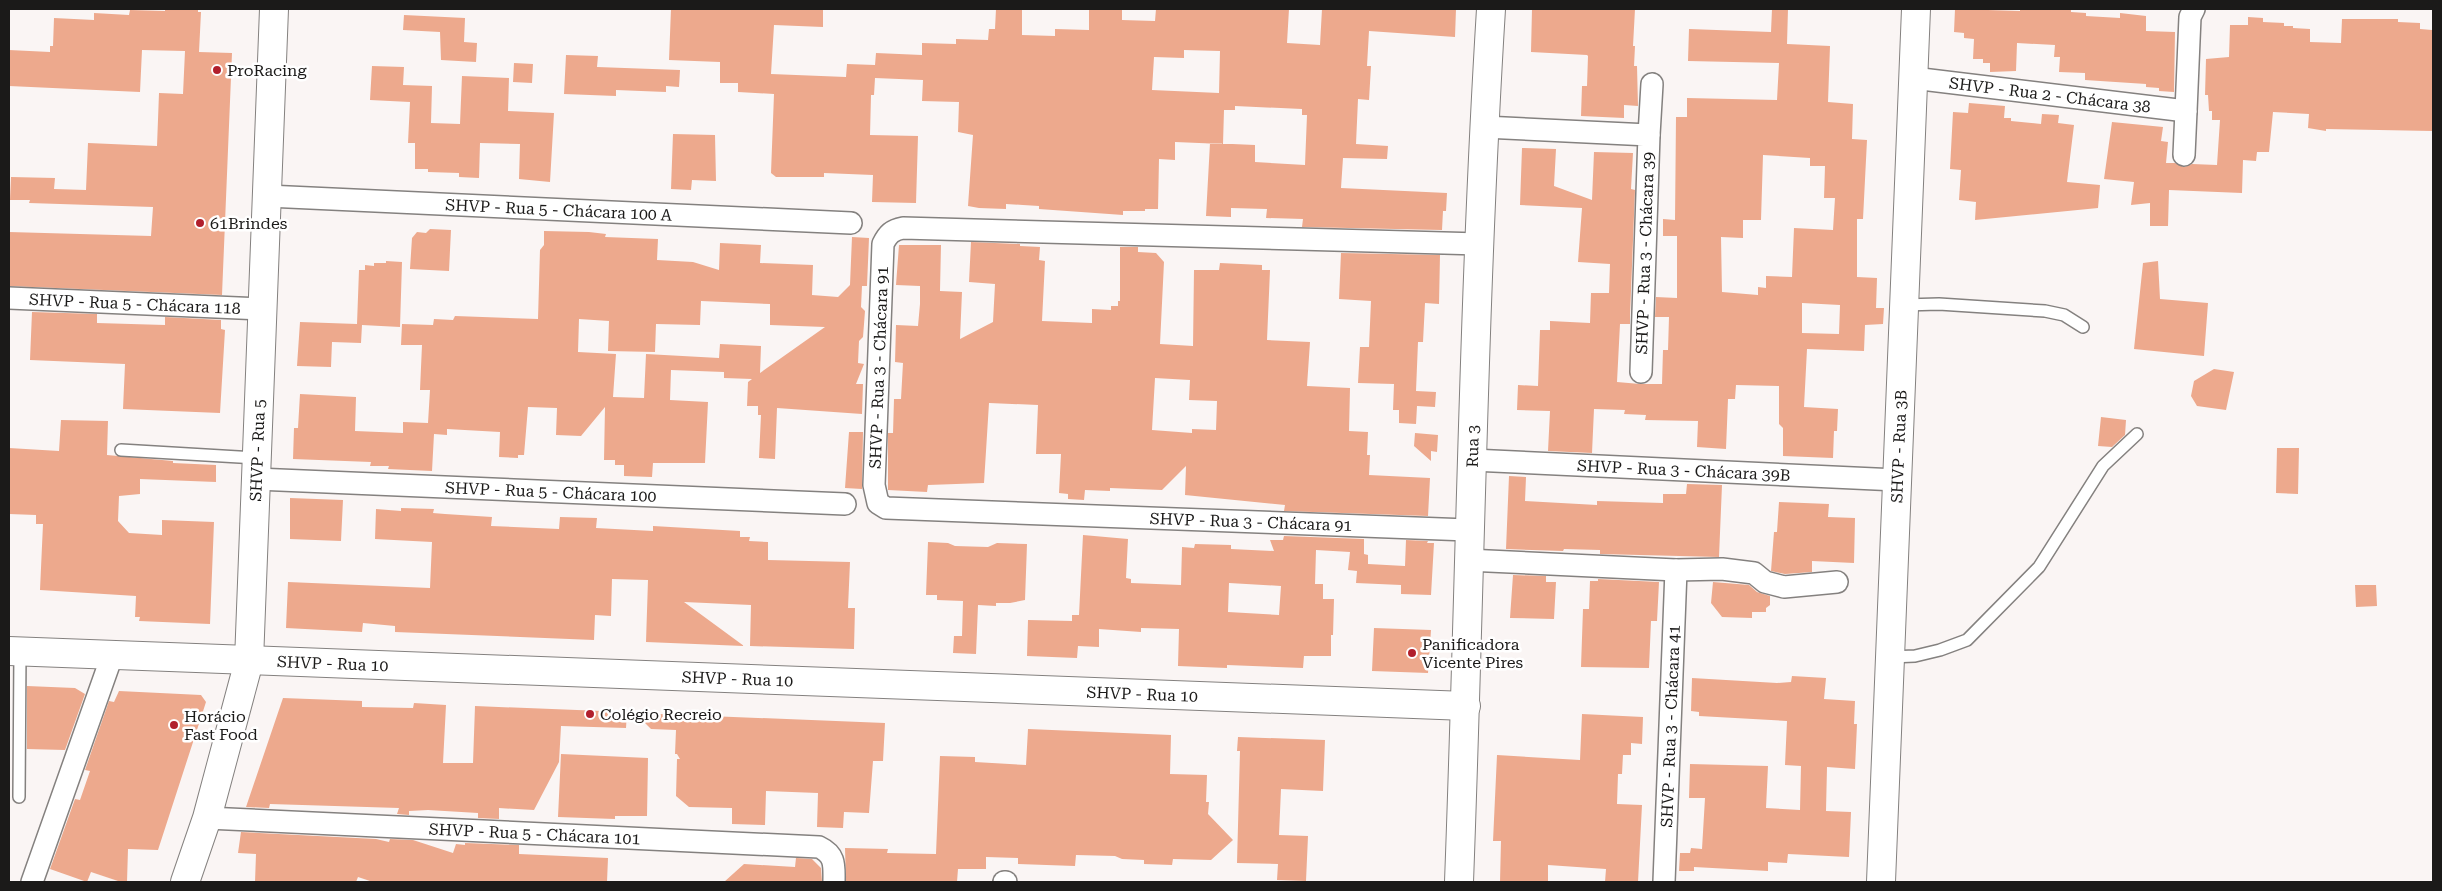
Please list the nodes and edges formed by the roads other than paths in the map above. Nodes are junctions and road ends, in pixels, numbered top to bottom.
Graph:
1 (274, 9) edge
2 (1491, 9) edge
3 (1916, 9) edge
4 (2194, 9) edge
5 (1913, 78) junction
6 (1652, 84) dead end
7 (2186, 111) junction
8 (1484, 127) junction
9 (1650, 135) junction
10 (2184, 155) dead end
11 (267, 196) junction
12 (851, 223) dead end
13 (1480, 244) junction
14 (9, 298) edge
15 (1904, 305) junction
16 (262, 309) junction
17 (2083, 327) dead end
18 (1641, 372) dead end
19 (2137, 434) dead end
20 (121, 450) dead end
21 (1472, 460) junction
22 (256, 468) junction
23 (1897, 480) junction
24 (845, 504) dead end
25 (1468, 530) junction
26 (1467, 560) junction
27 (1676, 570) junction
28 (1837, 582) dead end
29 (14, 651) edge
30 (113, 653) junction
31 (1890, 657) junction
32 (249, 661) junction
33 (1466, 706) junction
34 (19, 797) dead end
35 (207, 818) junction
36 (32, 882) edge
37 (185, 882) edge
38 (834, 882) edge
39 (1459, 882) edge
40 (1664, 882) edge
41 (1881, 882) edge

1 - 11 street, SHVP - Rua 5
2 - 8 street, Rua 3
3 - 5 street, SHVP - Rua 3B
4 - 7 street
5 - 7 street, SHVP - Rua 2 - Chácara 38
5 - 15 street, SHVP - Rua 3B
6 - 9 street, SHVP - Rua 3 - Chácara 39
7 - 10 street
8 - 9 street, SHVP - Rua 3 - Chácara 39
8 - 13 street, Rua 3
9 - 18 street, SHVP - Rua 3 - Chácara 39
11 - 12 street, SHVP - Rua 5 - Chácara 100 A
11 - 16 street, SHVP - Rua 5
13 - 21 street, Rua 3
13 - 25 street, SHVP - Rua 3 - Chácara 91
14 - 16 street, SHVP - Rua 5 - Chácara 118
15 - 17 lane
15 - 23 street, SHVP - Rua 3B
16 - 22 street, SHVP - Rua 5
19 - 31 lane
20 - 22 lane
21 - 23 street, SHVP - Rua 3 - Chácara 39B
21 - 25 street, Rua 3
22 - 24 street, SHVP - Rua 5 - Chácara 100
22 - 32 street, SHVP - Rua 5
23 - 31 street, SHVP - Rua 3B
25 - 26 street, Rua 3
26 - 27 street
26 - 33 street, Rua 3
27 - 28 street
27 - 40 street, SHVP - Rua 3 - Chácara 41
29 - 30 street, SHVP - Rua 10
29 - 34 lane
30 - 32 street, SHVP - Rua 10
30 - 36 street
31 - 41 street, SHVP - Rua 3B
32 - 33 street, SHVP - Rua 10
32 - 35 street, SHVP - Rua 5
33 - 39 street, Rua 3
35 - 37 street, SHVP - Rua 5
35 - 38 street, SHVP - Rua 5 - Chácara 101

